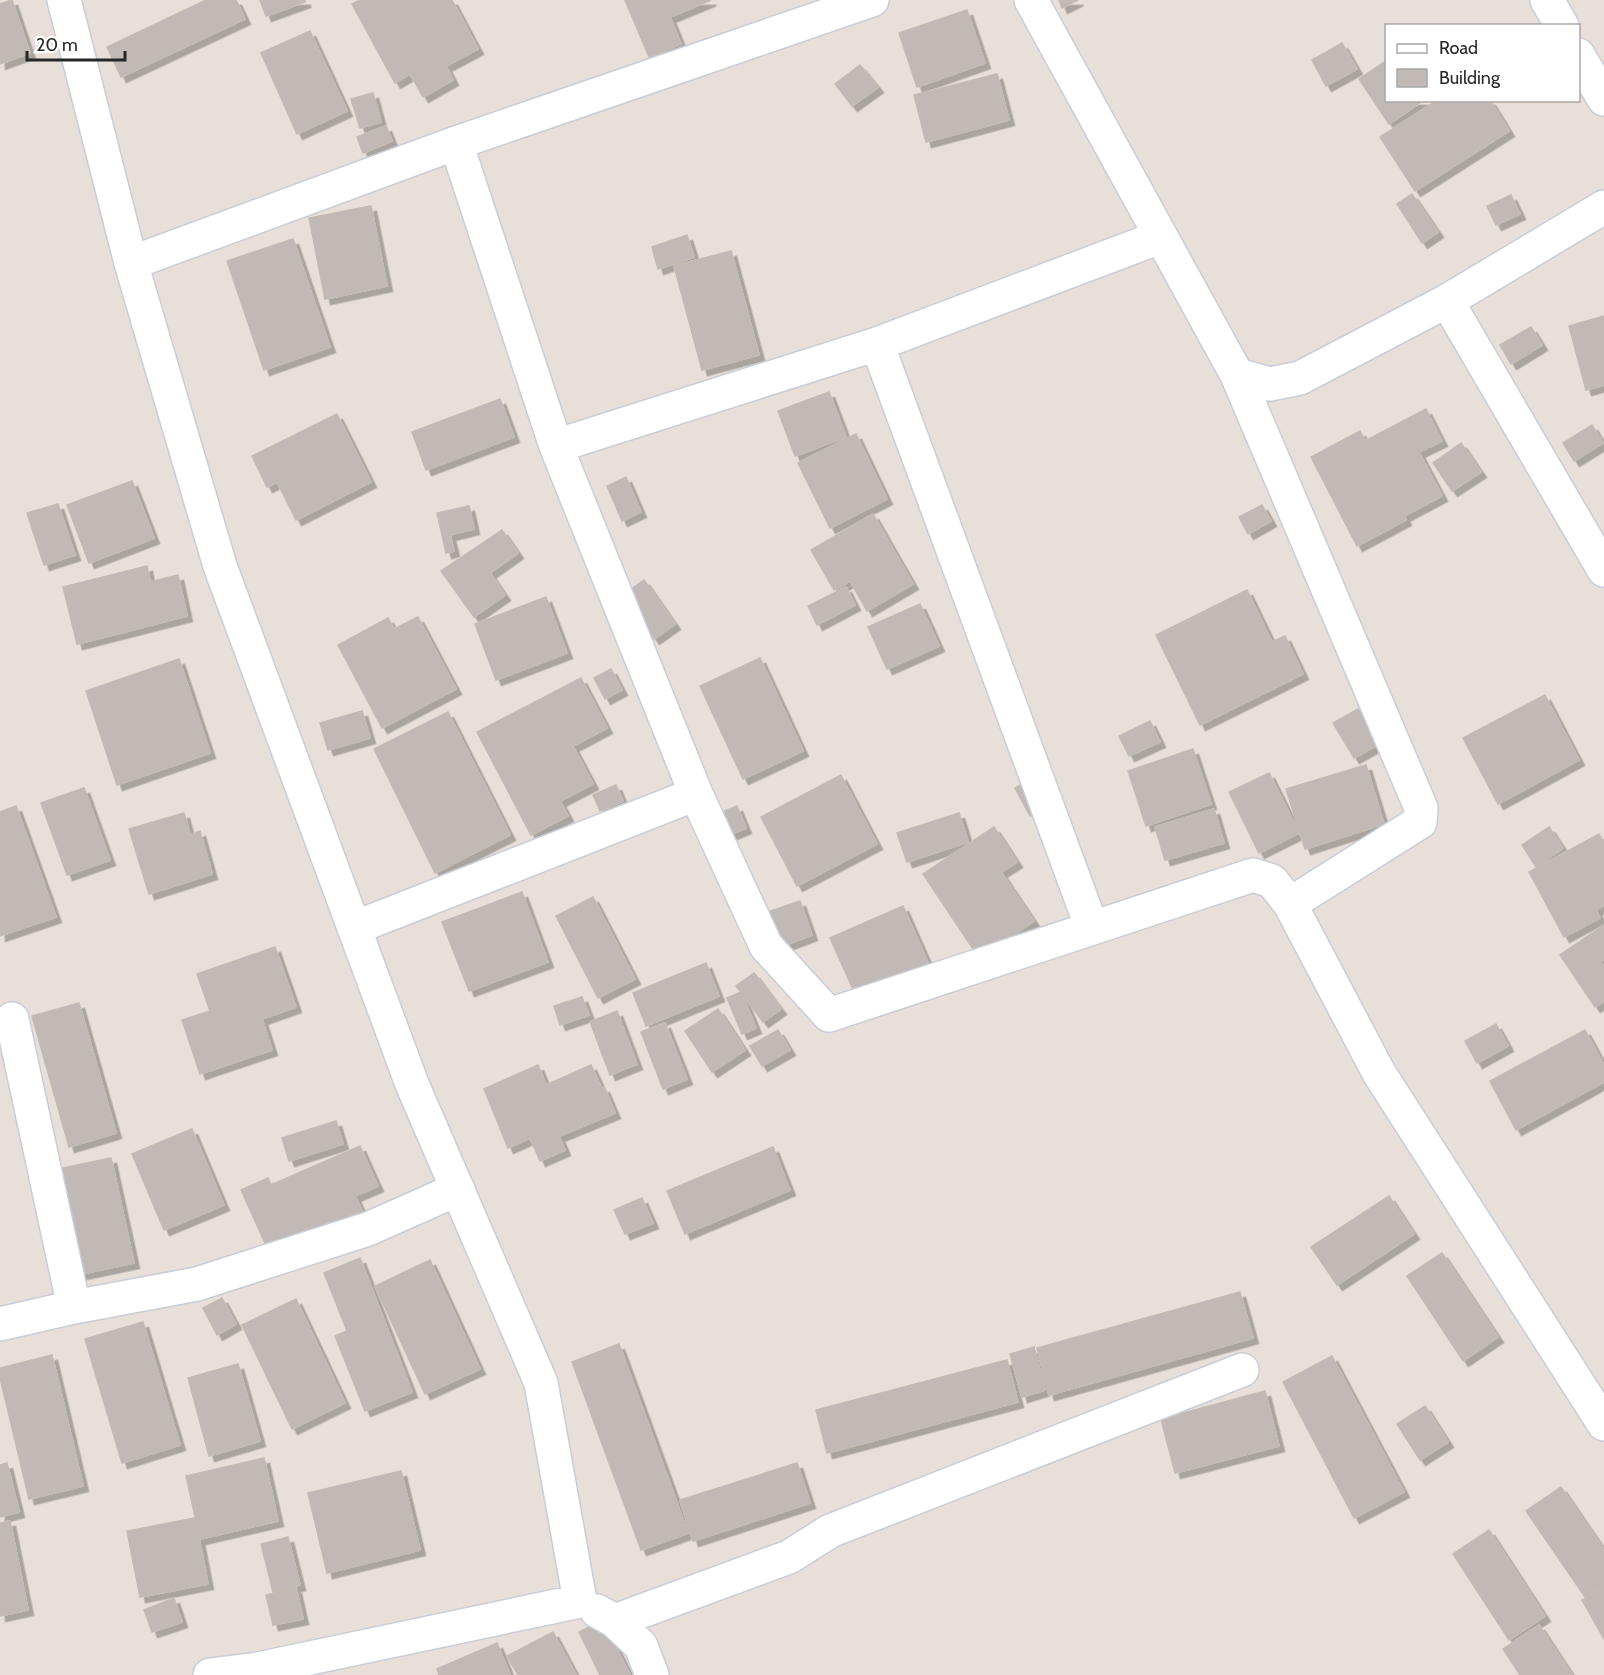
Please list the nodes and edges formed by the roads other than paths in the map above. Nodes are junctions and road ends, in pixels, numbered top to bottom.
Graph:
1 (64, 0) edge
2 (872, 0) edge
3 (1031, 0) edge
4 (1547, 0) edge
5 (1561, 24) edge
6 (1580, 58) edge
7 (1604, 99) edge
8 (456, 143) junction
9 (1604, 207) edge
10 (1160, 237) junction
11 (131, 263) junction
12 (1447, 301) junction
13 (878, 344) junction
14 (1237, 375) junction
15 (556, 446) junction
16 (1604, 570) edge
17 (696, 794) junction
18 (1290, 904) junction
19 (354, 928) junction
20 (1092, 928) junction
21 (12, 1019) dead end
22 (458, 1189) junction
23 (74, 1307) junction
24 (0, 1324) edge
25 (1242, 1370) dead end
26 (1604, 1424) edge
27 (580, 1601) junction
28 (615, 1621) junction
29 (210, 1675) edge
30 (652, 1675) edge

1 - 11 street
2 - 8 street
3 - 10 street
4 - 5 street
6 - 7 street
8 - 11 street
8 - 15 street
9 - 12 street
10 - 13 street
10 - 14 street
11 - 19 street
12 - 14 street
12 - 16 street
13 - 15 street
13 - 20 street
14 - 18 street
15 - 17 street
17 - 19 street
17 - 20 street
18 - 20 street
18 - 26 street
19 - 22 street
21 - 23 street
22 - 23 street
22 - 27 street
23 - 24 street
25 - 28 street
27 - 28 street
27 - 29 street
28 - 30 street

